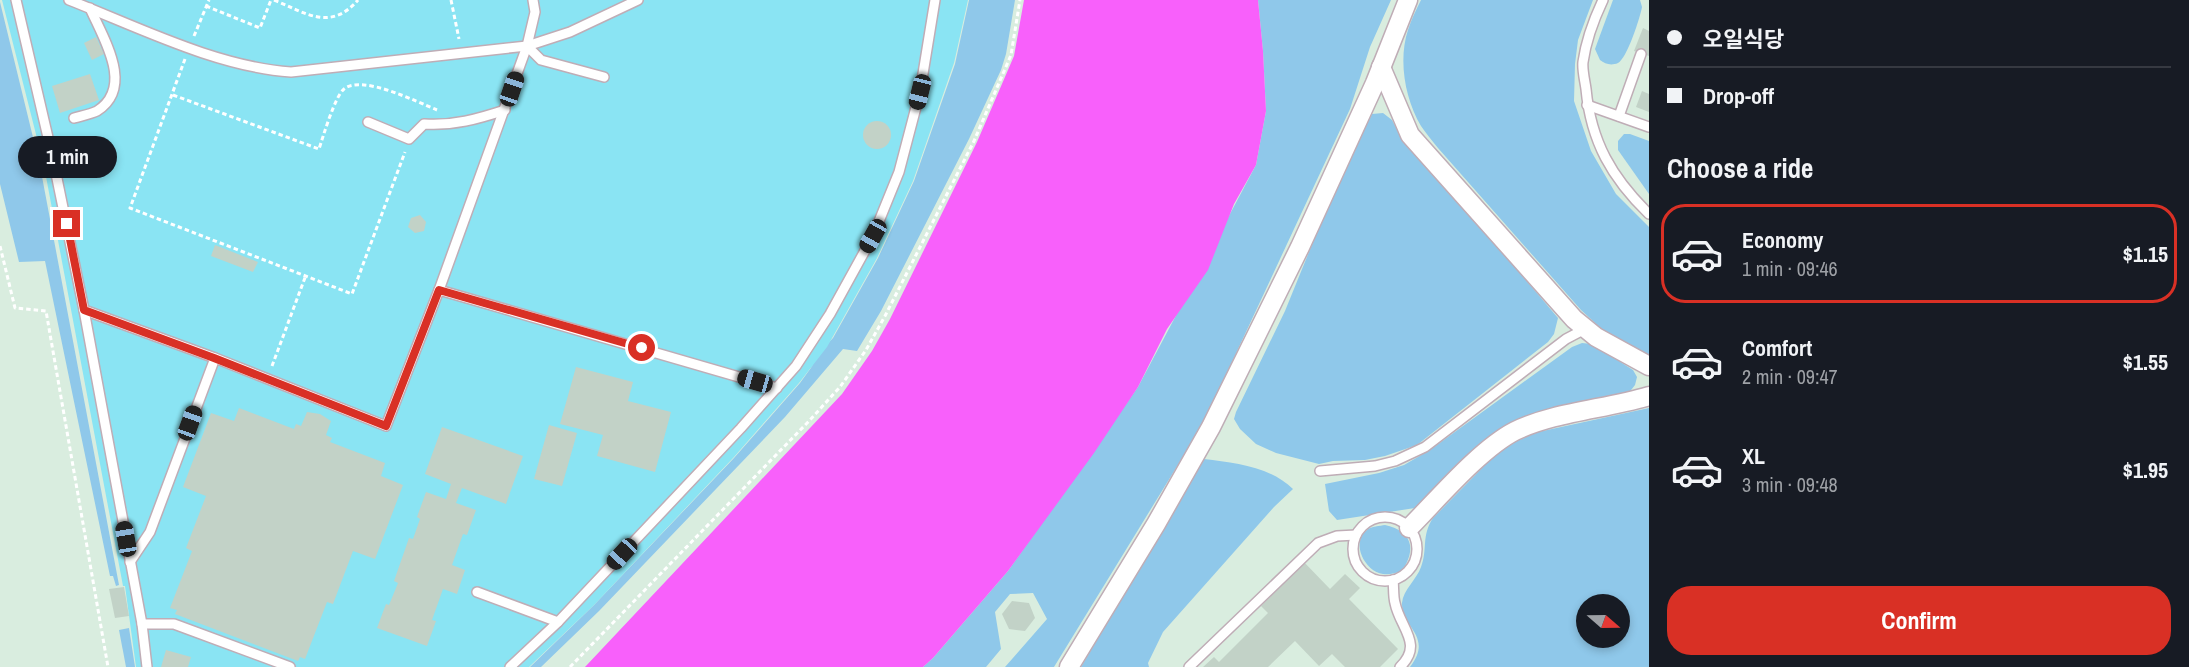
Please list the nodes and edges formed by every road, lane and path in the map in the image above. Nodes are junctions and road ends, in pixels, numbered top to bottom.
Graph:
1 (16, 0) edge
2 (69, 0) edge
3 (209, 0) edge
4 (273, 0) edge
5 (358, 0) edge
6 (451, 0) edge
7 (533, 0) edge
8 (638, 0) edge
9 (935, 0) edge
10 (1020, 0) edge
11 (1408, 0) edge
12 (1603, 0) edge
13 (206, 6) junction
14 (90, 8) junction
15 (527, 46) junction
16 (189, 47) junction
17 (461, 52) junction
18 (1641, 54) dead end
19 (1381, 67) junction
20 (604, 77) dead end
21 (173, 95) junction
22 (1587, 105) junction
23 (505, 110) junction
24 (1619, 116) junction
25 (74, 118) dead end
26 (368, 122) dead end
27 (443, 126) junction
28 (1649, 128) edge
29 (409, 139) junction
30 (1649, 214) edge
31 (0, 246) edge
32 (306, 275) junction
33 (439, 290) junction
34 (84, 310) junction
35 (1586, 328) junction
36 (214, 358) junction
37 (1649, 366) edge
38 (267, 379) junction
39 (777, 388) junction
40 (1649, 396) edge
41 (1320, 471) dead end
42 (1409, 528) junction
43 (1356, 535) junction
44 (130, 562) junction
45 (1393, 580) junction
46 (477, 592) dead end
47 (558, 622) junction
48 (142, 624) junction
49 (108, 667) edge
50 (147, 667) edge
51 (290, 667) edge
52 (510, 667) edge
53 (570, 667) edge
54 (1069, 667) edge
55 (1189, 667) edge
56 (1400, 667) edge

1 - 34 lane
2 - 14 lane
3 - 13 path
4 - 5 path
4 - 13 path
6 - 17 path
7 - 15 lane
8 - 15 lane
9 - 39 lane
10 - 53 path
11 - 19 street
12 - 22 lane
13 - 16 path
14 - 16 lane
14 - 25 lane
15 - 17 lane
15 - 20 lane
15 - 23 lane
16 - 17 lane
16 - 21 path
18 - 24 lane
19 - 35 street
19 - 54 street
21 - 27 path
21 - 32 path
22 - 24 lane
22 - 30 lane
23 - 27 lane
23 - 33 lane
24 - 28 lane
26 - 29 lane
27 - 29 lane
29 - 32 path
31 - 49 path
32 - 38 path
33 - 38 lane
33 - 39 lane
34 - 36 lane
34 - 44 lane
35 - 37 street
35 - 41 lane
36 - 38 lane
36 - 44 lane
39 - 47 lane
40 - 42 street
42 - 43 lane
42 - 45 lane
43 - 45 lane
43 - 55 lane
44 - 48 lane
45 - 56 lane
46 - 47 lane
47 - 52 lane
48 - 50 lane
48 - 51 lane

